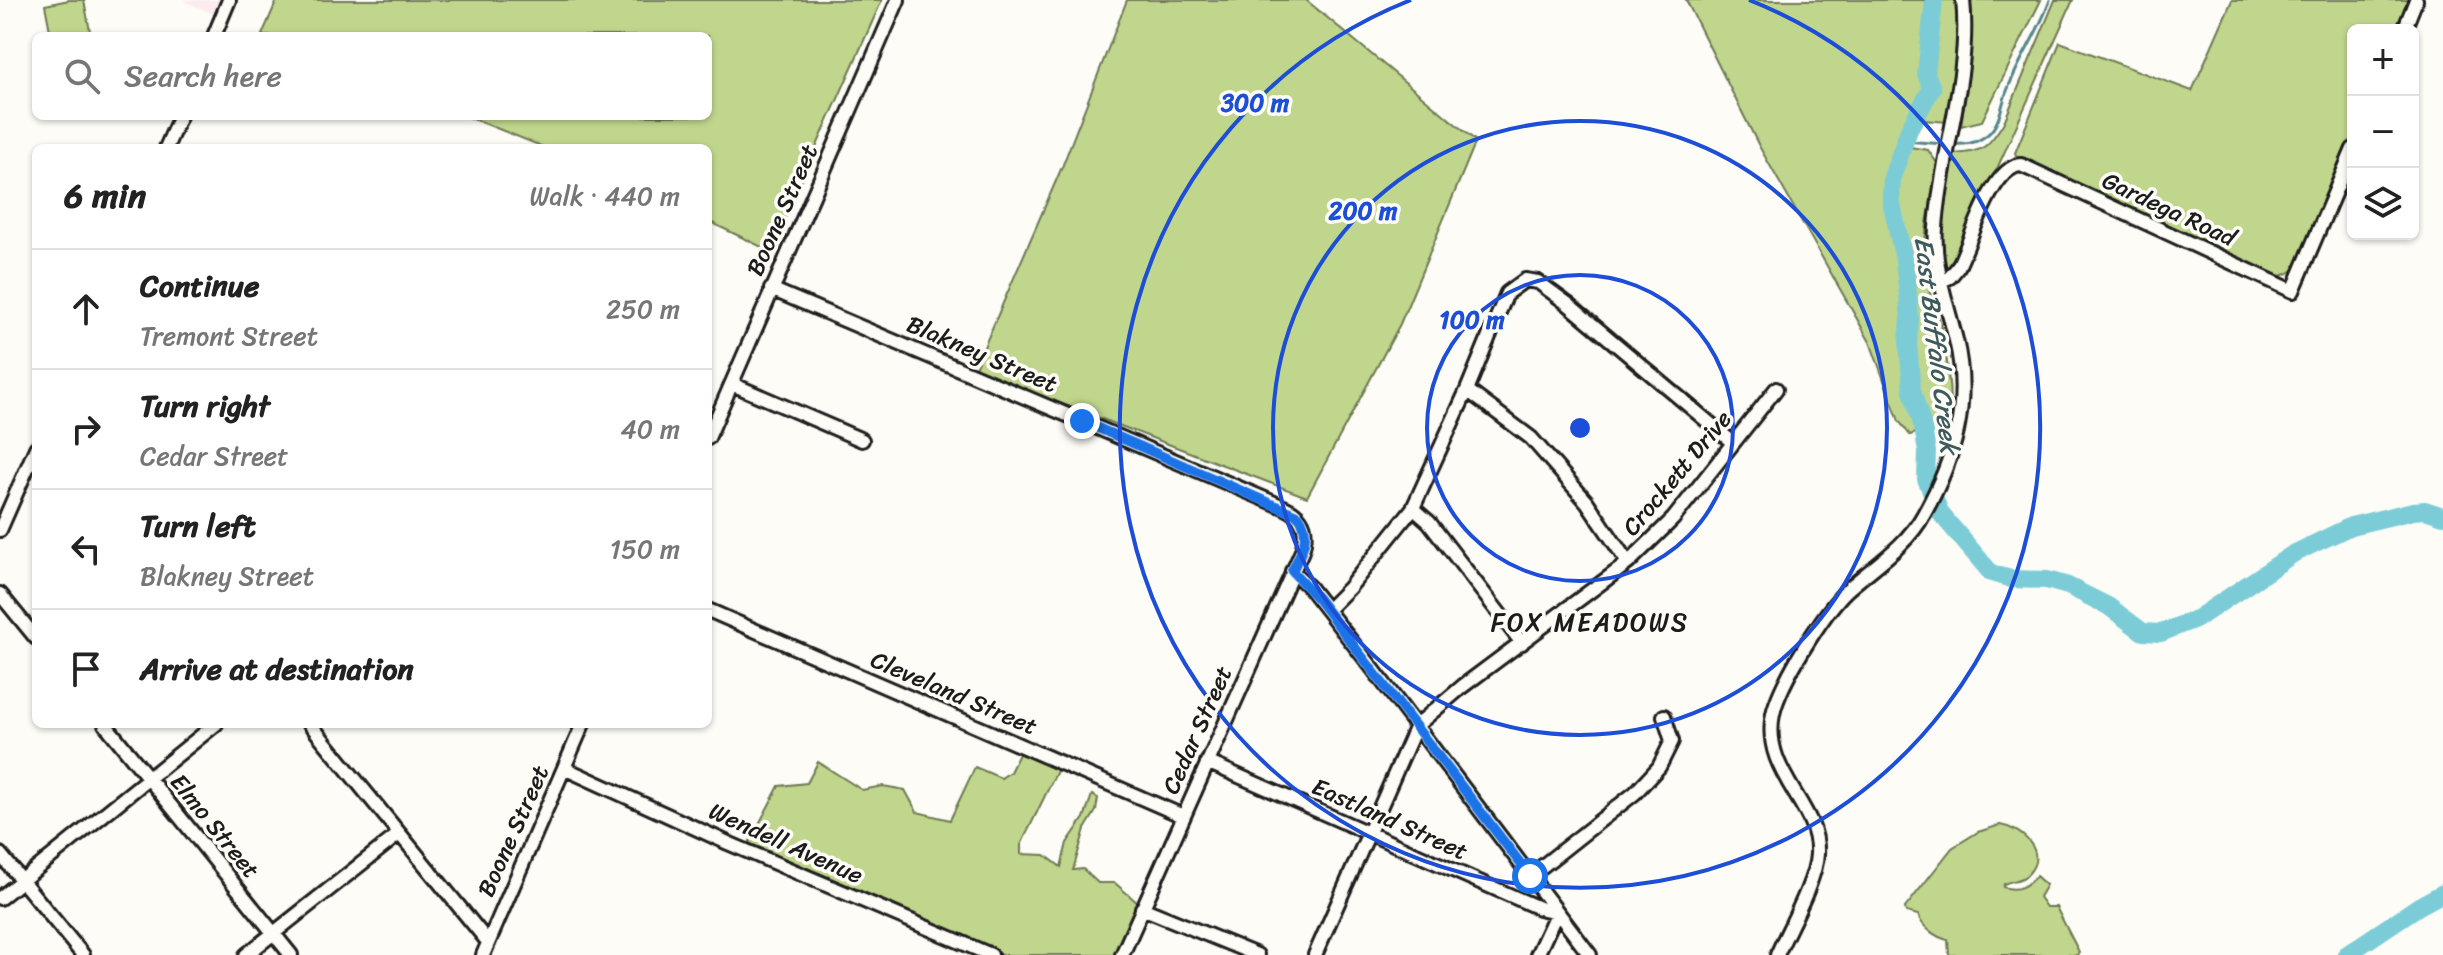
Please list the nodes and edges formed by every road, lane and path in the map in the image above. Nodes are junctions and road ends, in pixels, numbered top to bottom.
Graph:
1 (229, 0) edge
2 (898, 0) edge
3 (1963, 0) edge
4 (2416, 0) edge
5 (2406, 24) edge
6 (216, 32) edge
7 (178, 120) edge
8 (168, 144) edge
9 (2347, 163) edge
10 (1941, 281) junction
11 (771, 289) junction
12 (732, 384) junction
13 (1776, 389) dead end
14 (1467, 390) junction
15 (712, 429) edge
16 (862, 440) dead end
17 (1732, 442) junction
18 (32, 456) edge
19 (1413, 508) junction
20 (2, 520) edge
21 (1303, 523) joint
22 (1628, 563) junction
23 (1292, 571) junction
24 (0, 594) edge
25 (1327, 610) junction
26 (712, 612) edge
27 (32, 633) edge
28 (1522, 643) junction
29 (1664, 716) dead end
30 (1416, 726) junction
31 (108, 728) edge
32 (211, 728) edge
33 (313, 728) edge
34 (581, 728) edge
35 (1207, 762) junction
36 (564, 768) junction
37 (148, 778) junction
38 (1183, 816) junction
39 (399, 834) junction
40 (1369, 834) junction
41 (0, 854) edge
42 (1530, 876) junction
43 (21, 881) junction
44 (0, 898) edge
45 (1142, 908) junction
46 (1557, 912) junction
47 (274, 934) junction
48 (488, 942) junction
49 (83, 955) edge
50 (246, 955) edge
51 (291, 955) edge
52 (483, 955) edge
53 (991, 955) edge
54 (1122, 955) edge
55 (1257, 955) edge
56 (1315, 955) edge
57 (1537, 955) edge
58 (1590, 955) edge
59 (1777, 955) edge

1 - 6 street
2 - 11 street, Boone Street
3 - 10 street
4 - 5 street
7 - 8 street
9 - 10 street, Gardega Road
10 - 59 street
11 - 12 street, Boone Street
11 - 21 street, Blakney Street
12 - 15 street, Boone Street
12 - 16 street
13 - 17 street, Crockett Drive
14 - 17 street
14 - 19 street
14 - 22 street
17 - 22 street, Crockett Drive
18 - 20 street
19 - 25 street
19 - 28 street
21 - 23 street, Cedar Street
22 - 28 street, Crockett Drive
23 - 25 street
23 - 35 street, Cedar Street
24 - 27 street
25 - 30 street
26 - 38 street, Cleveland Street
28 - 30 street, Crockett Drive
29 - 42 street
30 - 40 street
30 - 42 street
31 - 37 street, Elmo Street
32 - 37 street
33 - 39 street
34 - 36 street, Boone Street
35 - 38 street, Cedar Street
35 - 40 street, Eastland Street
36 - 48 street, Boone Street
36 - 53 street, Wendell Avenue
37 - 43 street
37 - 47 street, Elmo Street
38 - 45 street, Cedar Street
39 - 47 street
39 - 48 street
40 - 46 street, Eastland Street
40 - 56 street
41 - 43 street
42 - 46 street
43 - 44 street
43 - 49 street
45 - 54 street, Cedar Street
45 - 55 street
46 - 57 street
46 - 58 street
47 - 50 street
47 - 51 street, Elmo Street
48 - 52 street, Boone Street

